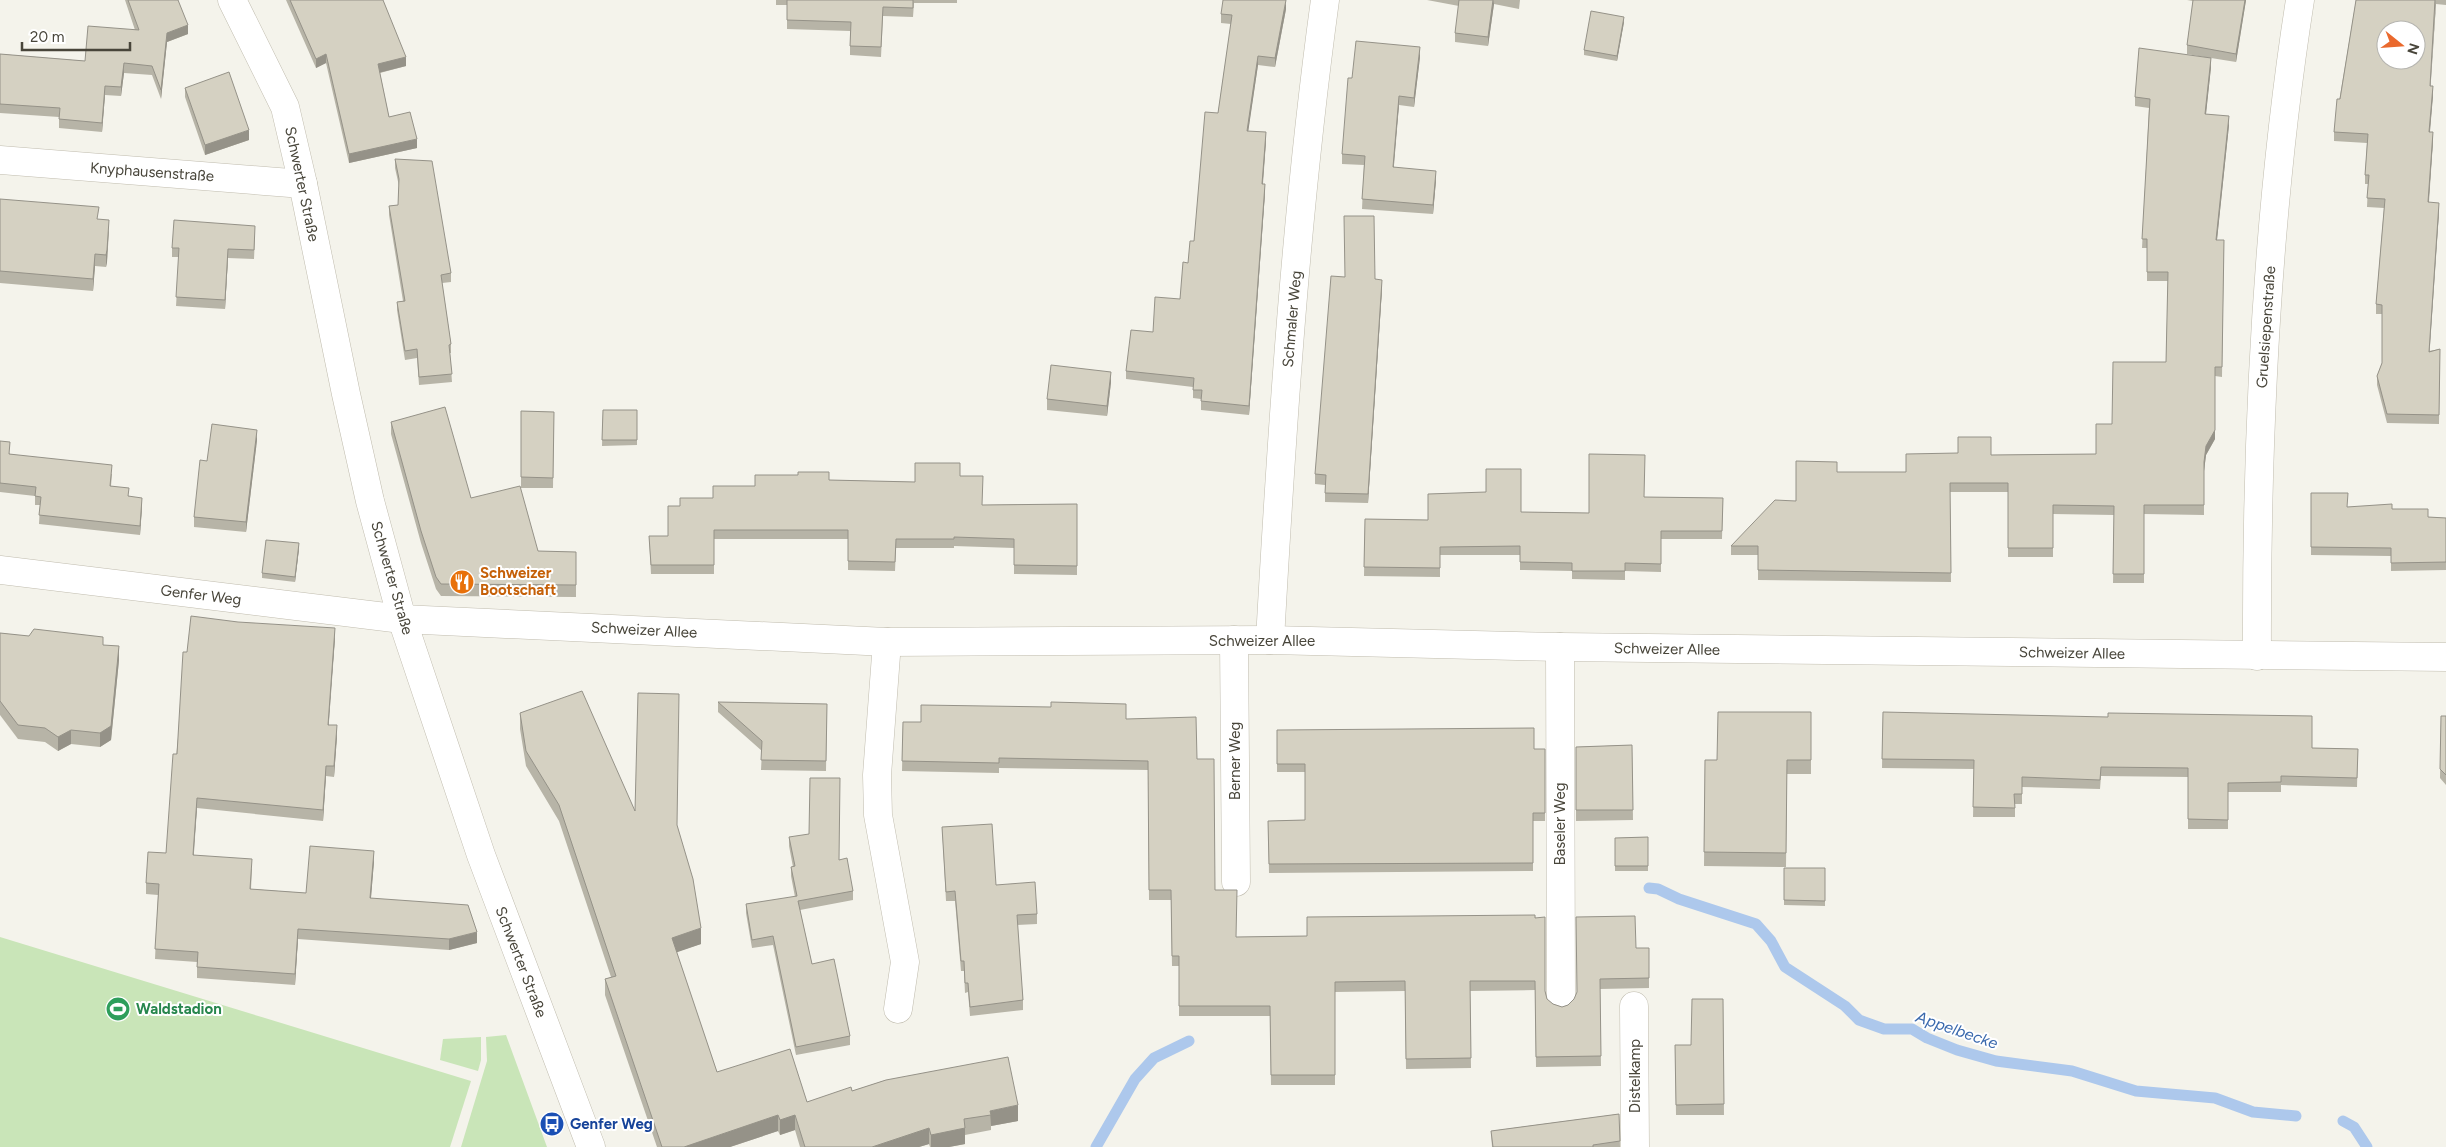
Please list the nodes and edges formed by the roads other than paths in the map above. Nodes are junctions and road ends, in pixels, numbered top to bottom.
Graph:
1 (232, 0) edge
2 (1325, 0) edge
3 (2300, 0) edge
4 (0, 160) edge
5 (303, 184) junction
6 (0, 570) edge
7 (402, 619) junction
8 (1234, 640) junction
9 (1270, 640) junction
10 (887, 642) junction
11 (1560, 648) junction
12 (2257, 656) junction
13 (2446, 657) edge
14 (1236, 882) dead end
15 (1561, 1001) dead end
16 (1634, 1006) dead end
17 (898, 1009) dead end
18 (591, 1147) edge
19 (1635, 1147) edge

1 - 5 street, Schwerter Straße
2 - 9 street, Schmaler Weg
3 - 12 street, Gruelsiepenstraße
4 - 5 street, Knyphausenstraße
5 - 7 street, Schwerter Straße
6 - 7 street, Genfer Weg
7 - 10 street, Schweizer Allee
7 - 18 street, Schwerter Straße
8 - 9 street, Schweizer Allee
8 - 10 street, Schweizer Allee
8 - 14 street, Berner Weg
9 - 11 street, Schweizer Allee
10 - 17 street
11 - 12 street, Schweizer Allee
11 - 15 street, Baseler Weg
12 - 13 street, Schweizer Allee
16 - 19 street, Distelkamp

